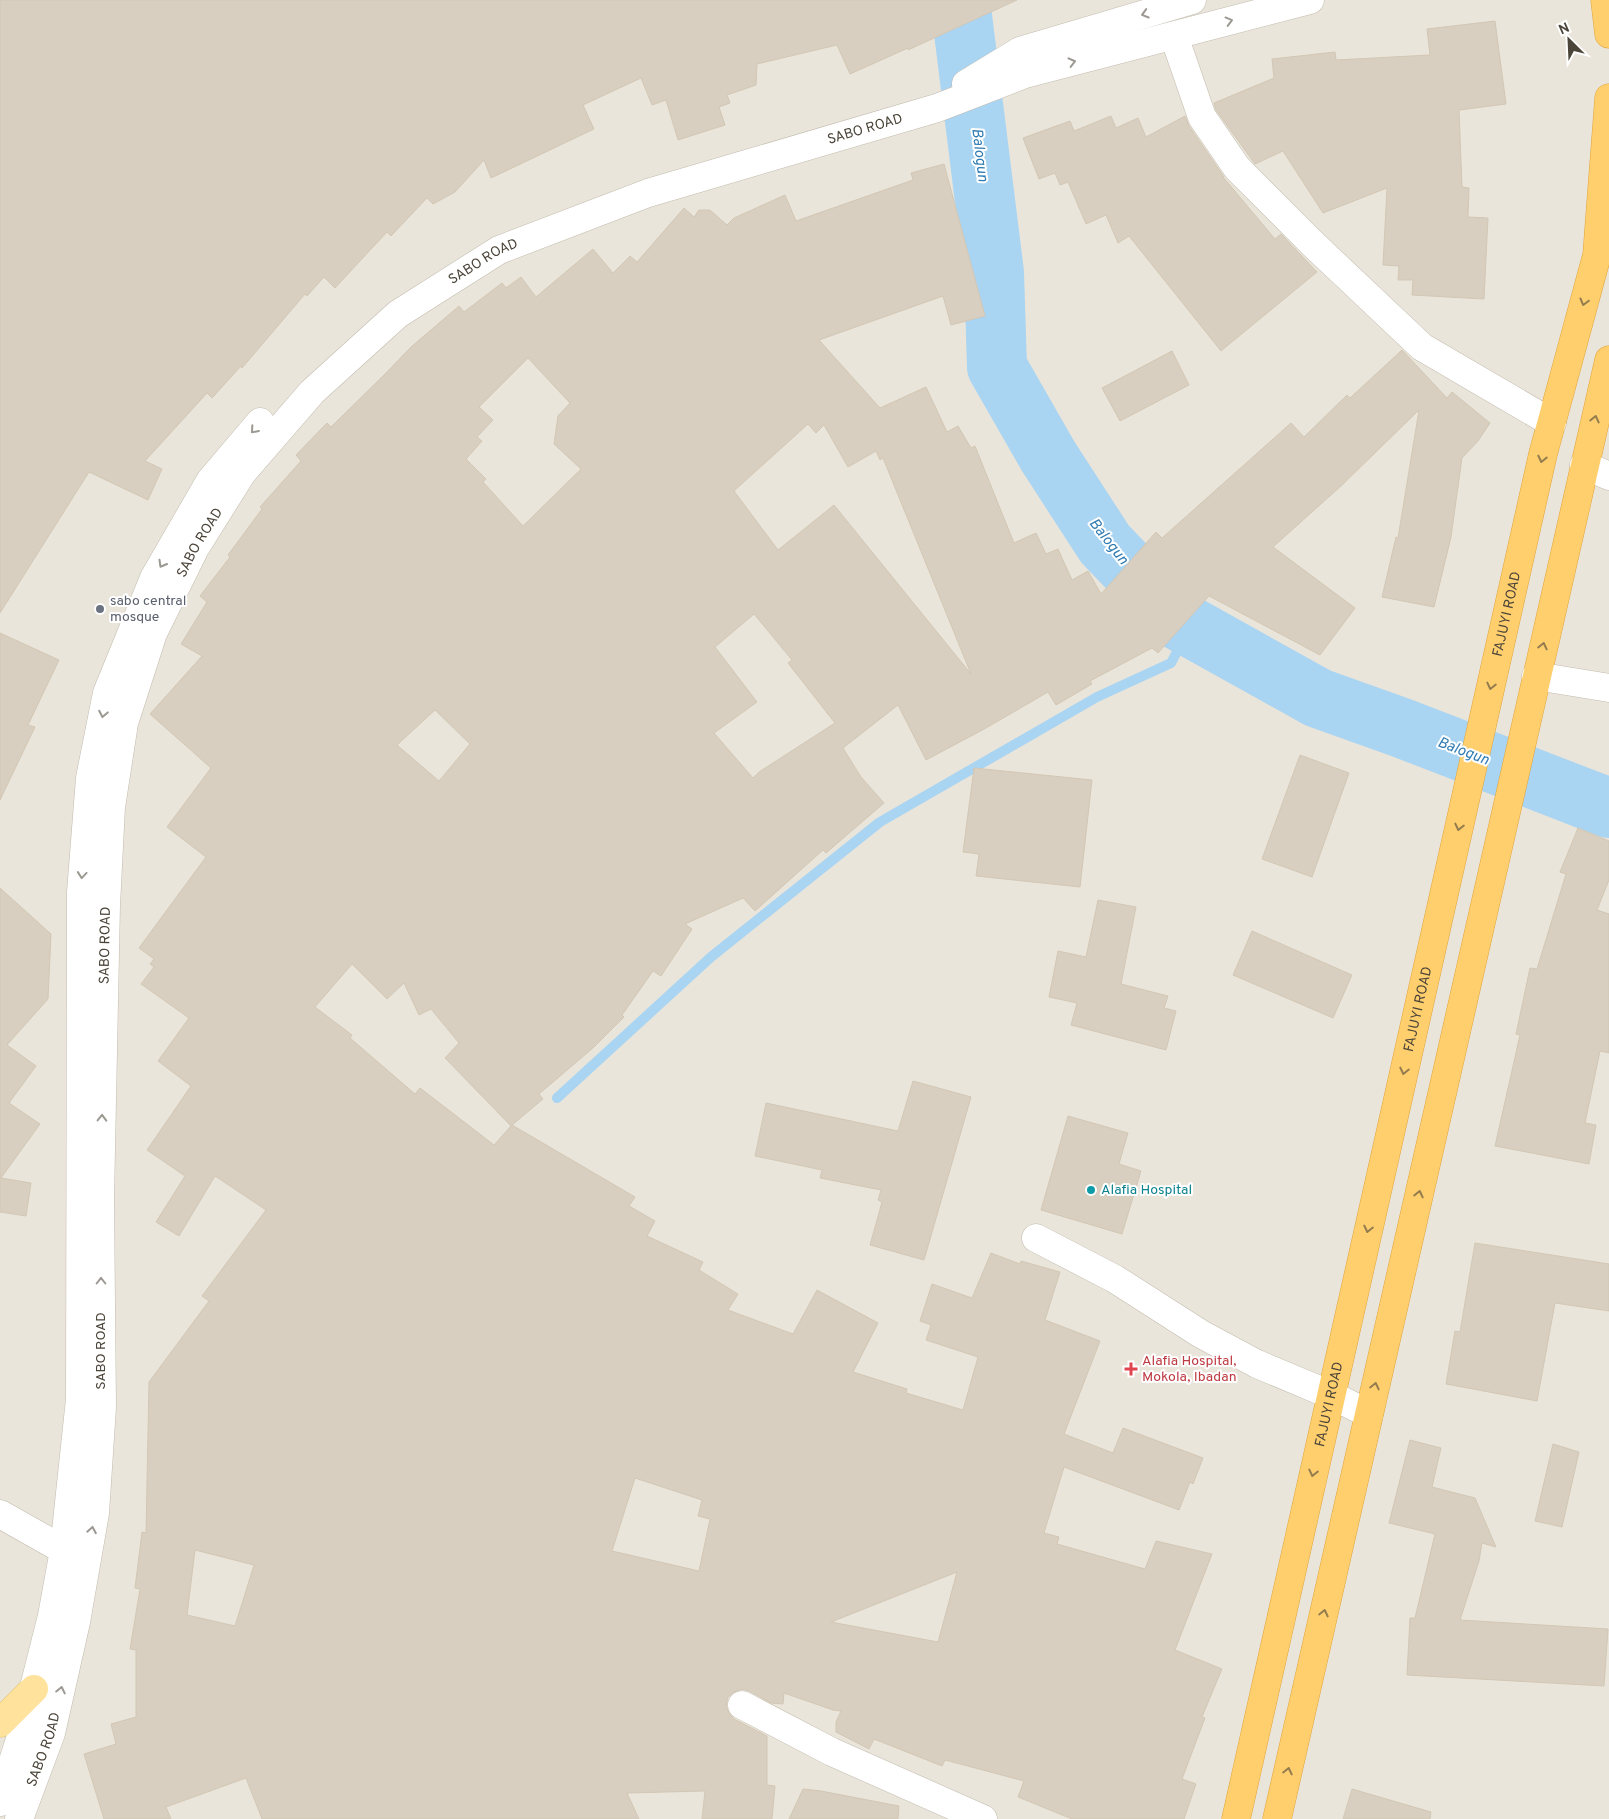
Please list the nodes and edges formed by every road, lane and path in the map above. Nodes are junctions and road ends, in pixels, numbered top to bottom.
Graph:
1 (1192, 0) edge
2 (1310, 0) edge
3 (1605, 0) edge
4 (1609, 34) edge
5 (1174, 36) junction
6 (1022, 62) junction
7 (1609, 98) edge
8 (941, 103) junction
9 (1609, 200) edge
10 (1597, 255) junction
11 (1609, 360) edge
12 (1552, 423) junction
13 (1584, 465) junction
14 (1609, 476) edge
15 (1536, 676) junction
16 (1609, 688) edge
17 (1036, 1238) dead end
18 (1331, 1395) junction
19 (1369, 1414) junction
20 (0, 1514) edge
21 (64, 1550) junction
22 (34, 1689) junction
23 (742, 1705) dead end
24 (0, 1723) edge
25 (0, 1802) edge
26 (19, 1819) edge
27 (983, 1819) edge
28 (1236, 1819) edge
29 (1277, 1819) edge

1 -> 6 street, SABO ROAD
5 -> 2 street, SABO ROAD
3 - 4 highway
6 -> 5 street, SABO ROAD
5 - 12 street
6 - 8 street, SABO ROAD
7 - 10 highway
8 -> 21 street, SABO ROAD
26 -> 8 street, SABO ROAD
9 - 10 main road, FAJUYI ROAD
10 -> 12 highway, FAJUYI ROAD
13 -> 11 highway
12 -> 18 highway, FAJUYI ROAD
13 - 14 street
15 -> 13 highway
15 - 16 street
19 -> 15 highway
17 - 18 street
18 - 19 street
18 -> 28 highway, FAJUYI ROAD
29 -> 19 highway
20 - 21 street
21 - 22 street, SABO ROAD
22 - 24 main road
22 - 25 street, SABO ROAD
23 - 27 street

